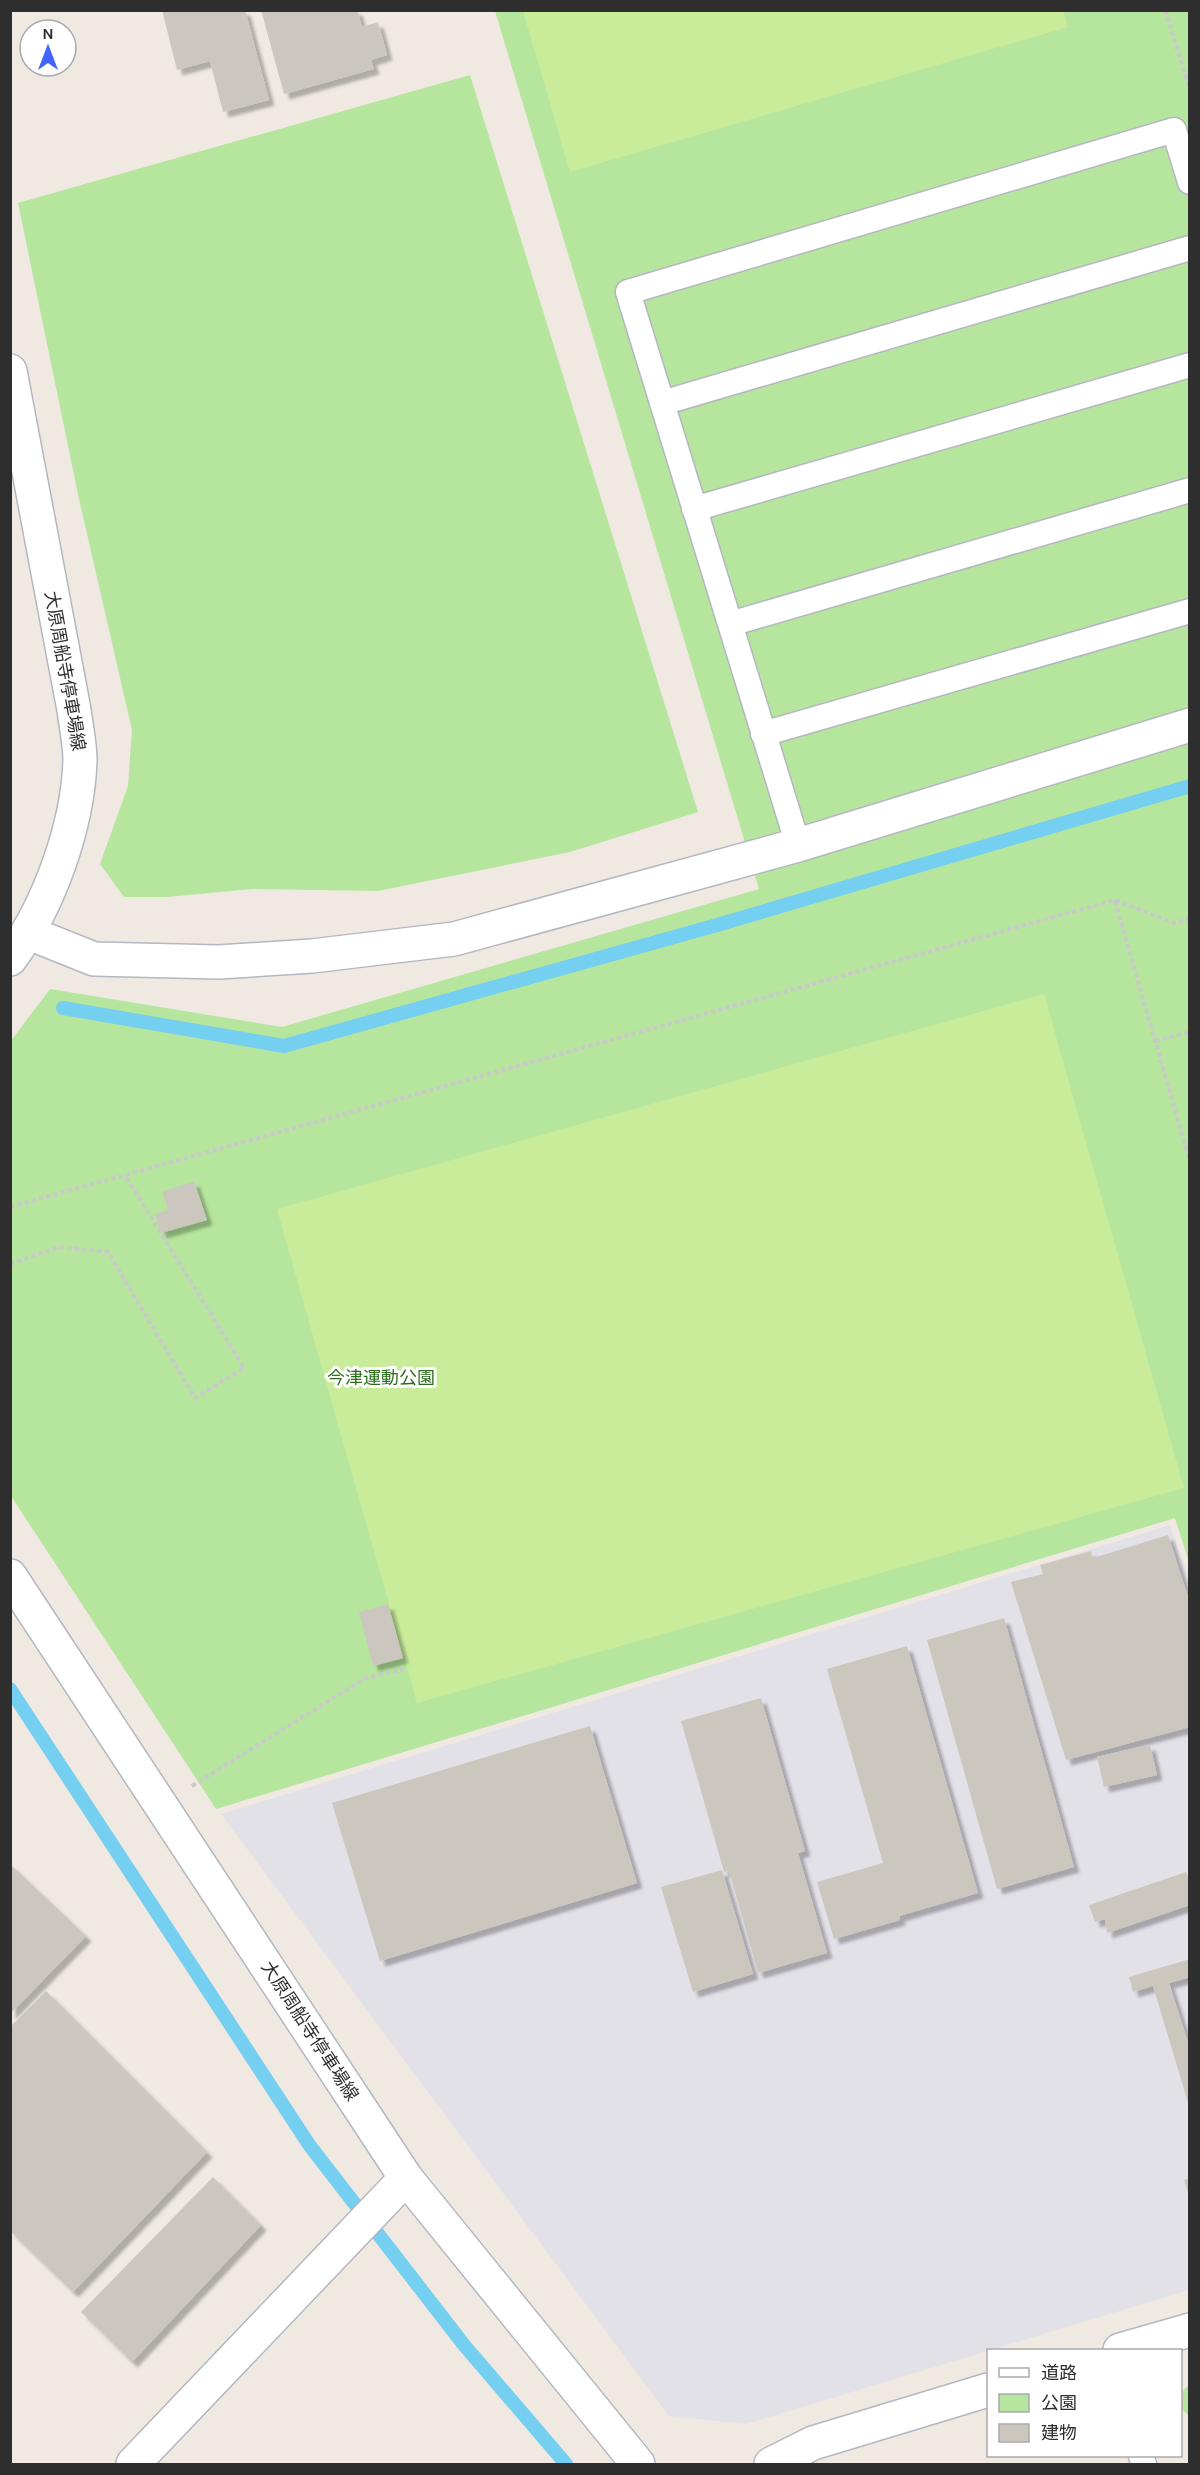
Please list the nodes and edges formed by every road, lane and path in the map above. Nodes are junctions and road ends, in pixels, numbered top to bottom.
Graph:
1 (1165, 10) edge
2 (1190, 90) edge
3 (1190, 182) edge
4 (1190, 248) edge
5 (1190, 365) edge
6 (10, 371) edge
7 (662, 403) junction
8 (1190, 490) edge
9 (694, 509) junction
10 (1190, 611) edge
11 (730, 624) junction
12 (1190, 725) edge
13 (763, 734) junction
14 (798, 845) junction
15 (1115, 900) junction
16 (1190, 918) edge
17 (20, 946) edge
18 (1190, 1032) edge
19 (1155, 1041) junction
20 (1190, 1162) edge
21 (125, 1175) junction
22 (10, 1207) edge
23 (10, 1264) edge
24 (10, 1576) edge
25 (407, 1668) dead end
26 (189, 1788) dead end
27 (406, 2178) junction
28 (1190, 2330) edge
29 (1124, 2349) edge
30 (987, 2390) edge
31 (133, 2464) edge
32 (638, 2464) edge
33 (771, 2464) edge

1 - 2 path
3 - 7 lane
4 - 7 lane
5 - 9 lane
6 - 17 street, 大原周船寺停車場線
7 - 9 lane
8 - 11 lane
9 - 11 lane
10 - 13 lane
11 - 13 lane
12 - 14 street
13 - 14 lane
14 - 17 street
15 - 16 path
15 - 19 path
15 - 21 path
18 - 19 path
19 - 20 path
21 - 22 path
21 - 23 path
24 - 27 street, 大原周船寺停車場線
25 - 26 path
27 - 31 street
27 - 32 street, 大原周船寺停車場線
28 - 29 street
30 - 33 street

